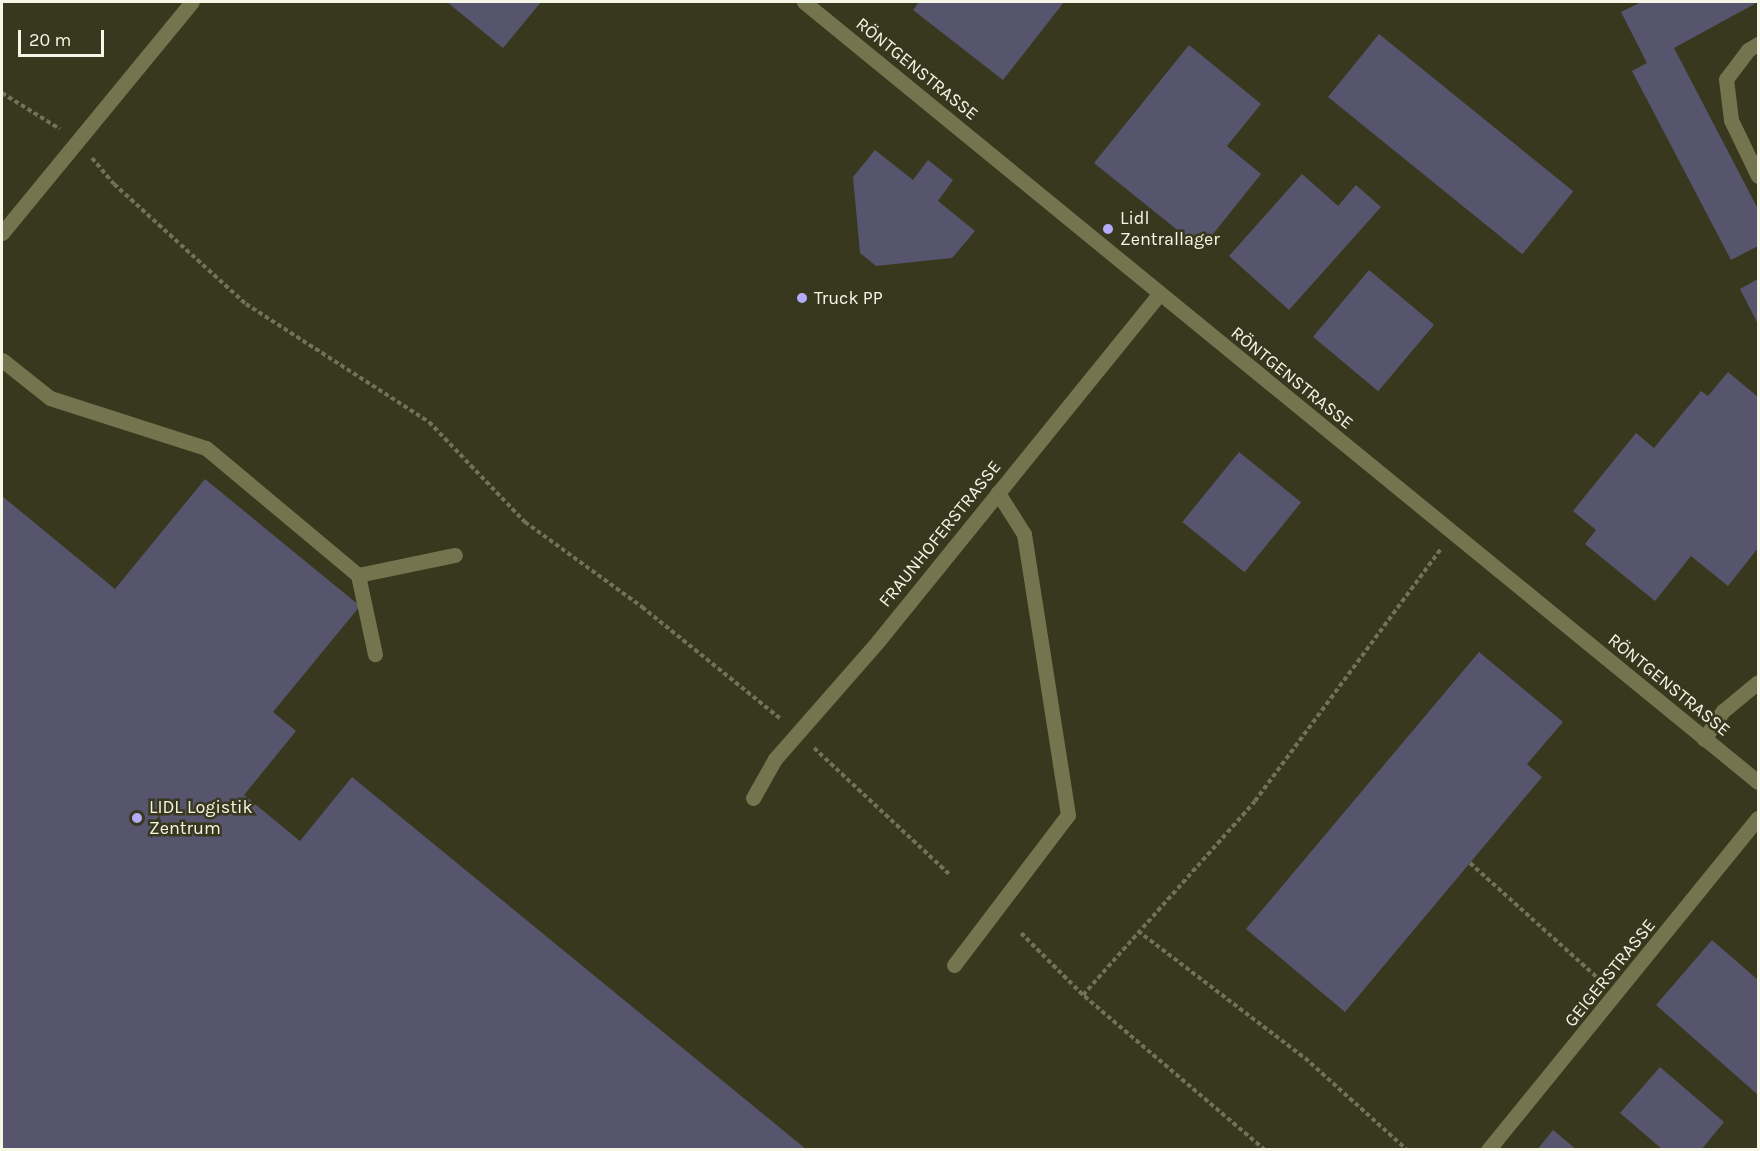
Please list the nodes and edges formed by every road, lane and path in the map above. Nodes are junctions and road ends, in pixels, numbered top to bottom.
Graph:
1 (192, 2) edge
2 (804, 2) edge
3 (1758, 44) edge
4 (2, 93) edge
5 (78, 141) junction
6 (1758, 176) edge
7 (2, 233) edge
8 (1159, 294) junction
9 (2, 360) edge
10 (998, 493) junction
11 (1452, 534) junction
12 (455, 555) dead end
13 (358, 575) junction
14 (375, 654) dead end
15 (1758, 682) edge
16 (797, 732) junction
17 (1704, 740) junction
18 (1758, 782) edge
19 (753, 798) dead end
20 (1758, 818) edge
21 (1470, 863) dead end
22 (949, 874) dead end
23 (1138, 932) junction
24 (1021, 933) dead end
25 (954, 965) dead end
26 (1083, 995) junction
27 (1618, 996) junction
28 (1265, 1149) edge
29 (1407, 1149) edge
30 (1488, 1149) edge

1 - 5 street
2 - 8 street, RÖNTGENSTRASSE
3 - 6 street
4 - 5 path
5 - 7 street
5 - 16 path
8 - 10 street, FRAUNHOFERSTRASSE
8 - 11 street, RÖNTGENSTRASSE
9 - 13 street
10 - 16 street, FRAUNHOFERSTRASSE
10 - 25 street
11 - 17 street, RÖNTGENSTRASSE
11 - 23 path
12 - 13 street
13 - 14 street
15 - 17 street
16 - 19 street, FRAUNHOFERSTRASSE
16 - 22 path
17 - 18 street, RÖNTGENSTRASSE
20 - 27 street, GEIGERSTRASSE
21 - 27 path
23 - 26 path
23 - 29 path
24 - 26 path
26 - 28 path
27 - 30 street, GEIGERSTRASSE

